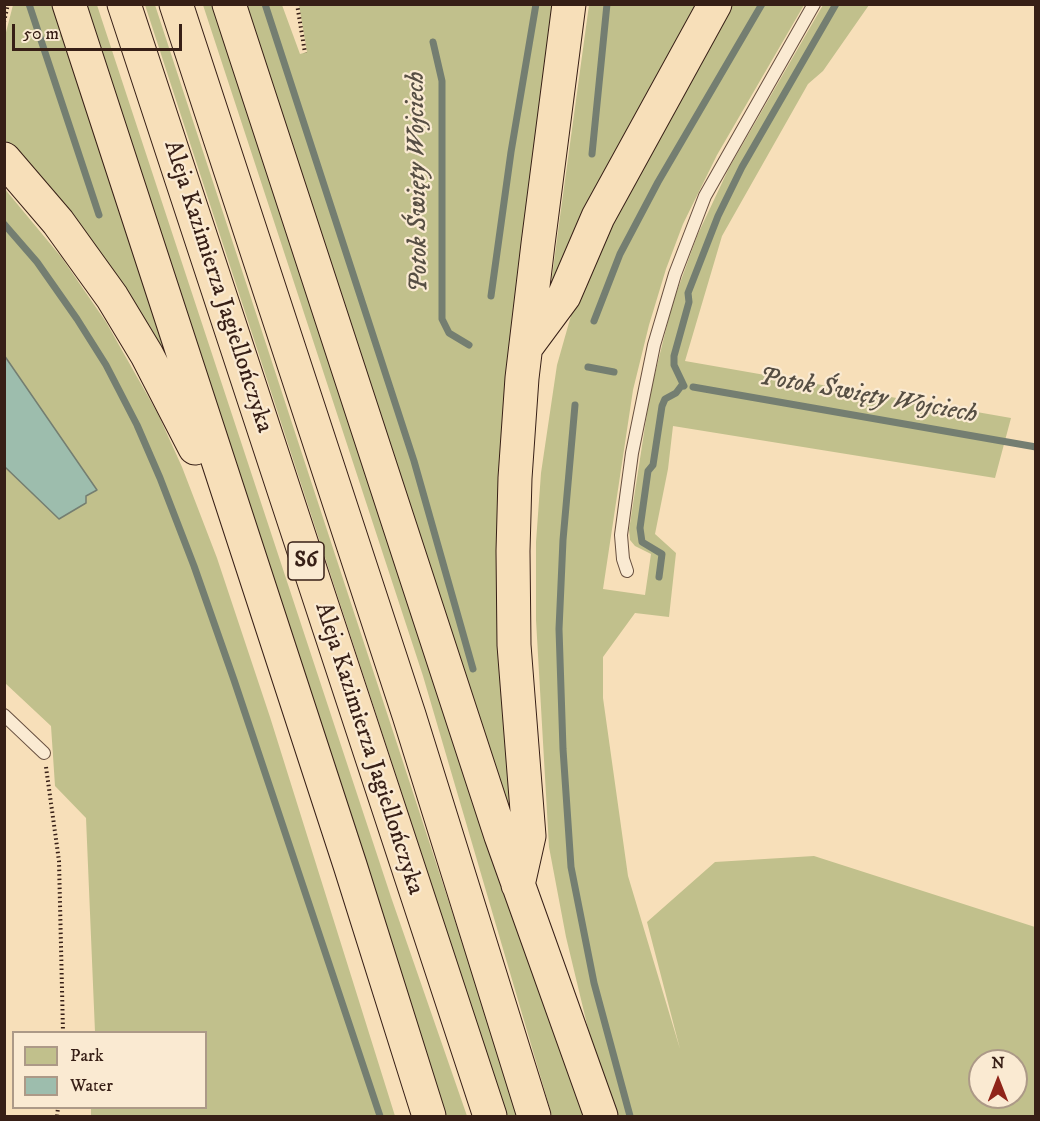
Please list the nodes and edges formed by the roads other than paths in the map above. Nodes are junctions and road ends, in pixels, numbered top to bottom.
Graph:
1 (69, 4) edge
2 (124, 4) edge
3 (176, 4) edge
4 (229, 4) edge
5 (569, 4) edge
6 (715, 4) edge
7 (814, 4) edge
8 (4, 159) edge
9 (526, 348) junction
10 (252, 566) junction
11 (627, 572) dead end
12 (4, 715) edge
13 (44, 753) road end
14 (518, 885) junction
15 (429, 1116) edge
16 (490, 1116) edge
17 (534, 1116) edge
18 (601, 1116) edge

1 - 10 highway
2 - 16 highway, Aleja Kazimierza Jagiellończyka / S6
3 - 17 highway, Aleja Kazimierza Jagiellończyka / S6
4 - 14 highway
5 - 9 highway
6 - 9 highway
7 - 11 lane
8 - 10 highway
9 - 14 highway
10 - 15 highway
12 - 13 lane
14 - 18 highway

